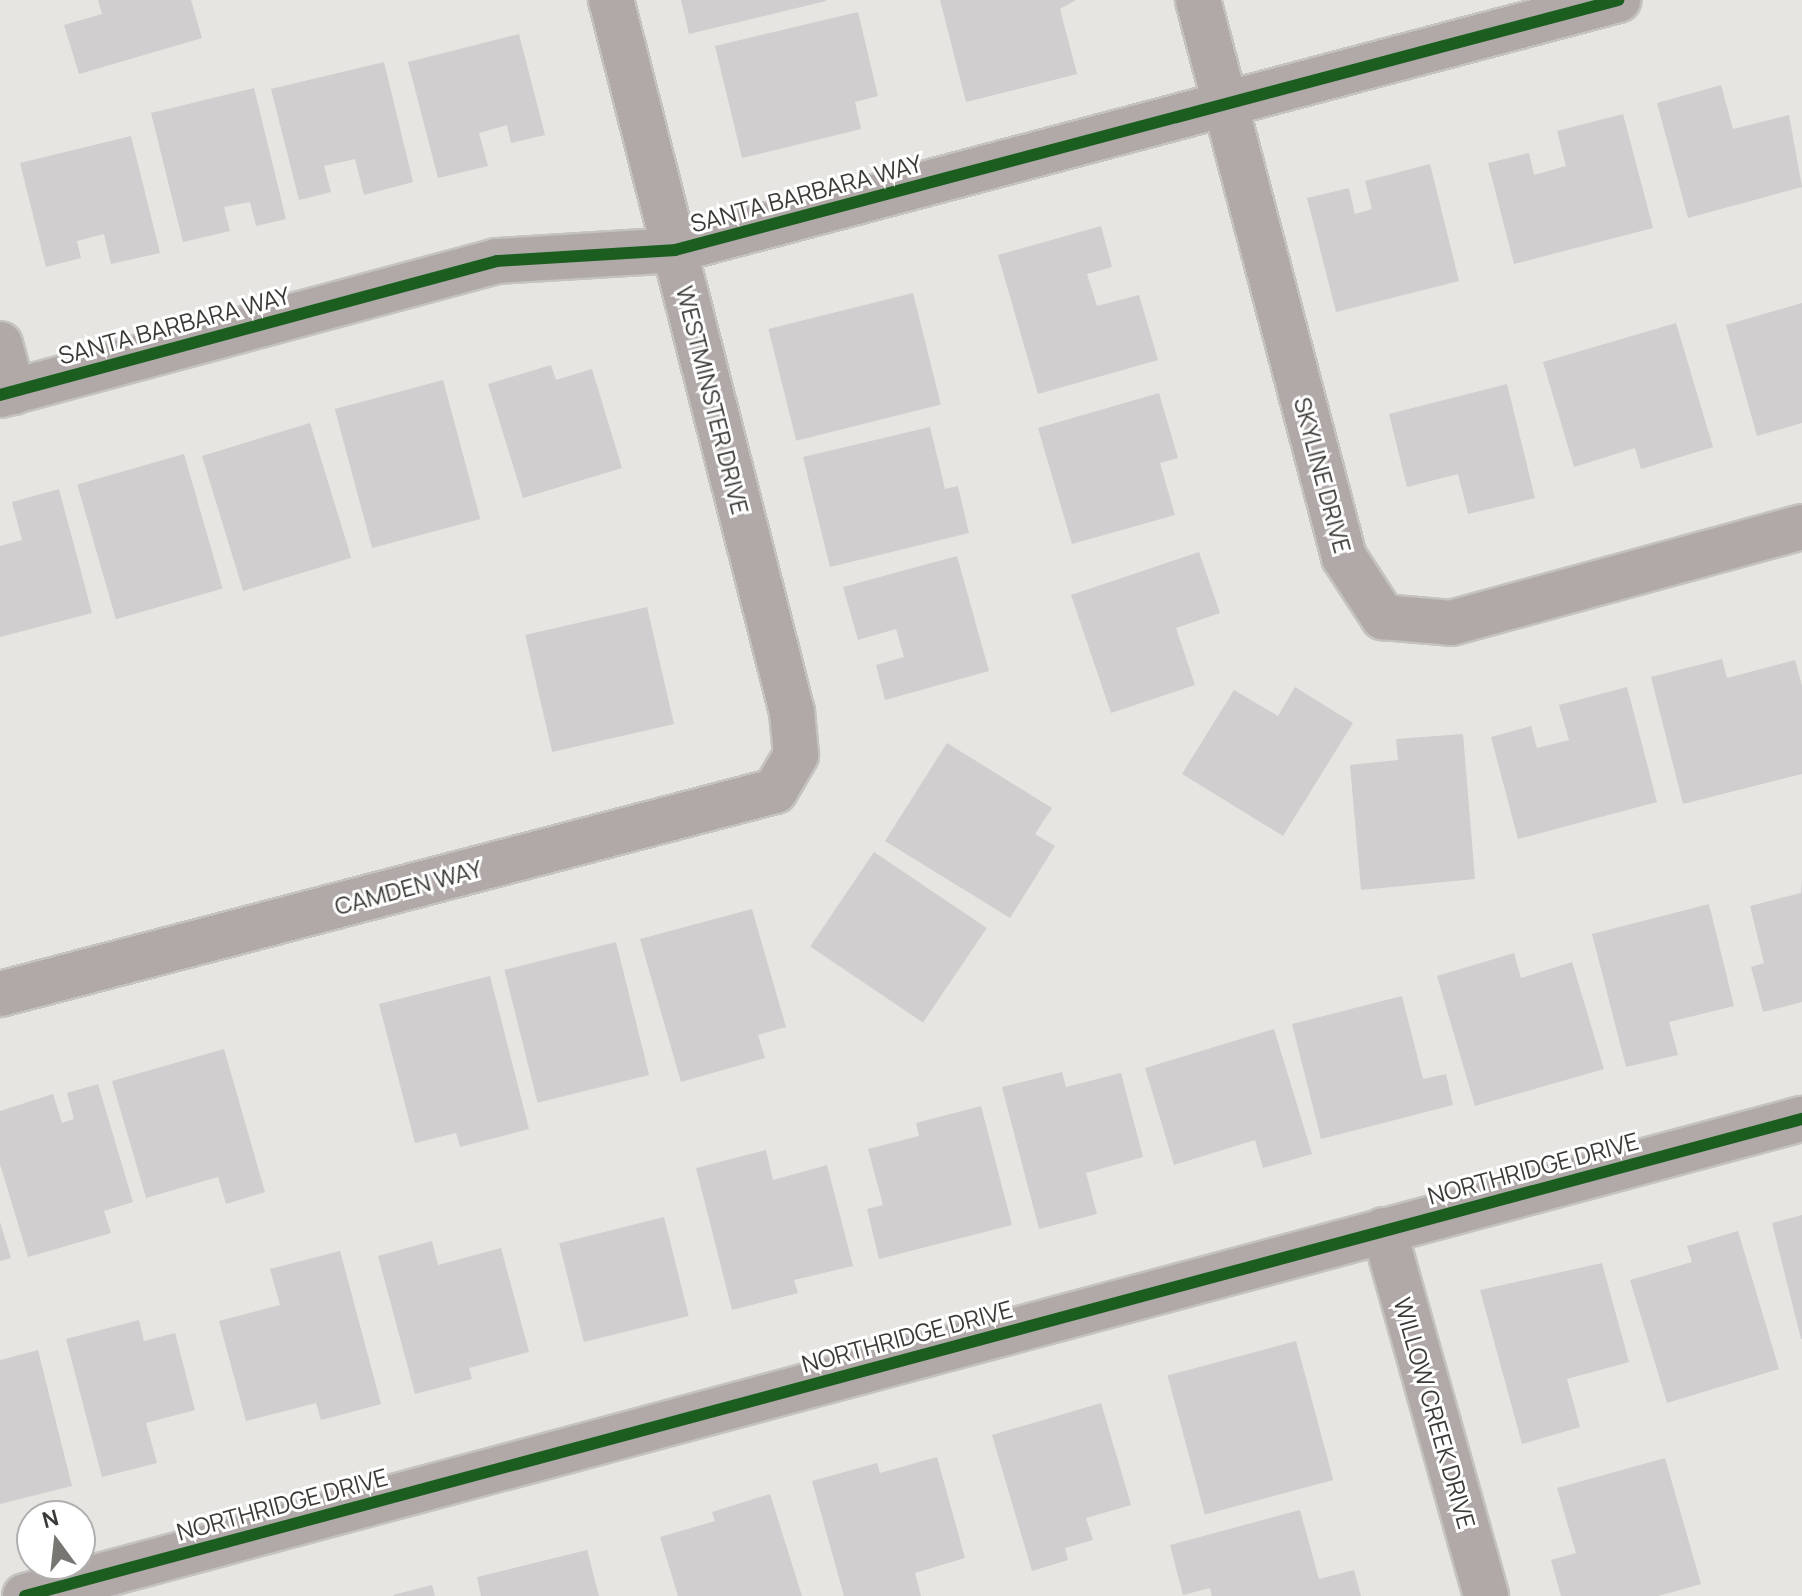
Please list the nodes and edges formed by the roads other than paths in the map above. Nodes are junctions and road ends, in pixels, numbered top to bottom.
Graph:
1 (611, 0) edge
2 (1198, 0) edge
3 (1618, 0) edge
4 (1225, 105) junction
5 (675, 250) junction
6 (0, 344) edge
7 (6, 394) edge
8 (1802, 527) edge
9 (796, 755) joint
10 (0, 994) edge
11 (1802, 1119) edge
12 (1384, 1230) junction
13 (25, 1596) edge
14 (1486, 1596) edge

1 - 5 street, WESTMINSTER DRIVE
2 - 4 street, SKYLINE DRIVE
3 - 4 street, SANTA BARBARA WAY
4 - 5 street, SANTA BARBARA WAY
4 - 8 street, SKYLINE DRIVE
5 - 7 street, SANTA BARBARA WAY
5 - 9 street, WESTMINSTER DRIVE
6 - 7 street
9 - 10 street, CAMDEN WAY
11 - 12 street, NORTHRIDGE DRIVE
12 - 13 street, NORTHRIDGE DRIVE
12 - 14 street, WILLOW CREEK DRIVE

